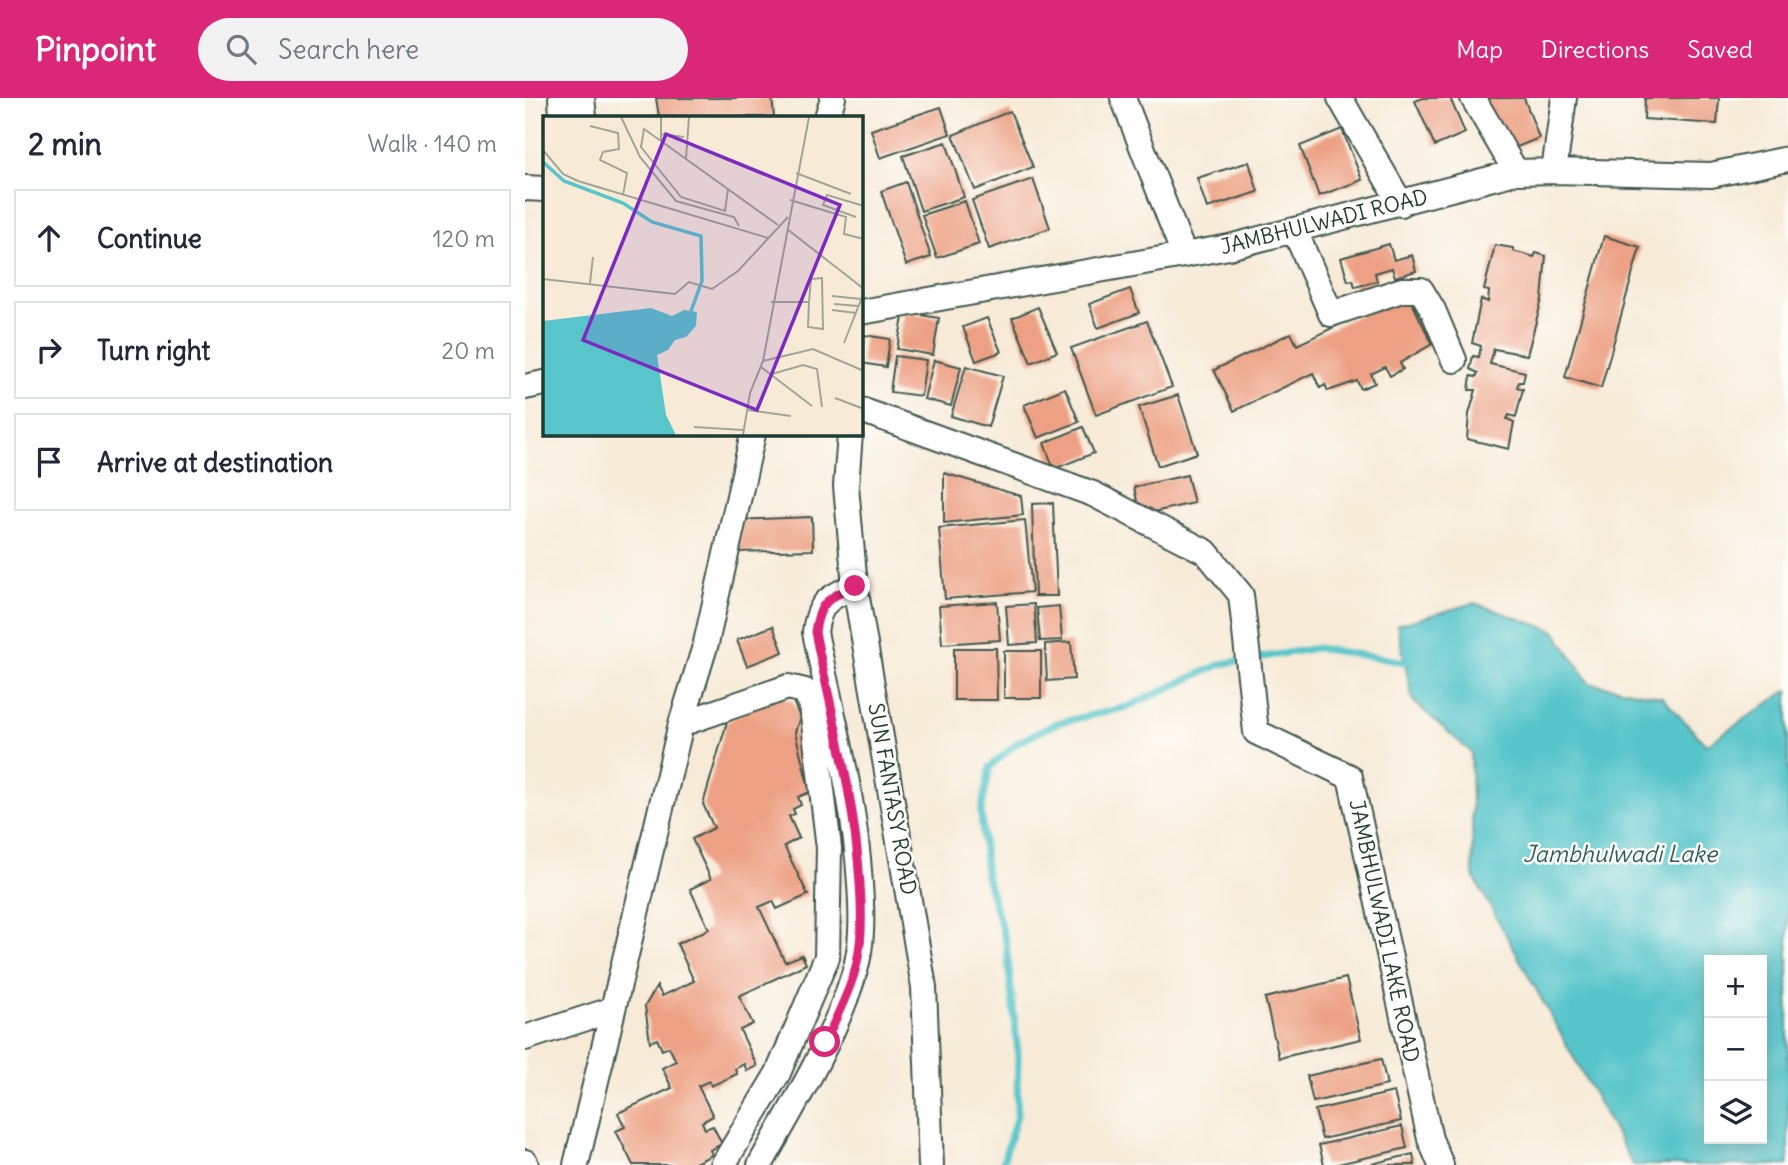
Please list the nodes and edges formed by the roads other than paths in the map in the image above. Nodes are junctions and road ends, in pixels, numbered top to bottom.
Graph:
1 (561, 98) edge
2 (582, 98) edge
3 (832, 98) edge
4 (1123, 98) edge
5 (1340, 98) edge
6 (1473, 98) edge
7 (1564, 98) edge
8 (562, 116) edge
9 (584, 116) edge
10 (827, 116) edge
11 (1788, 159) edge
12 (1554, 171) junction
13 (1516, 172) junction
14 (525, 188) edge
15 (543, 189) edge
16 (1401, 204) junction
17 (1295, 231) junction
18 (1184, 255) junction
19 (863, 312) edge
20 (1454, 360) dead end
21 (543, 383) edge
22 (525, 387) edge
23 (863, 411) edge
24 (753, 436) edge
25 (850, 436) edge
26 (855, 586) junction
27 (681, 724) junction
28 (611, 1010) junction
29 (525, 1038) edge
30 (576, 1165) edge
31 (723, 1165) edge
32 (759, 1165) edge
33 (931, 1165) edge
34 (1441, 1165) edge

1 - 8 street
2 - 9 street
3 - 10 street
4 - 18 street
5 - 16 street
6 - 13 street
7 - 12 street
11 - 12 street, JAMBHULWADI ROAD
12 - 13 street, JAMBHULWADI ROAD
13 - 16 street, JAMBHULWADI ROAD
14 - 15 street
16 - 17 street, JAMBHULWADI ROAD
17 - 18 street, JAMBHULWADI ROAD
17 - 20 street
18 - 19 street, JAMBHULWADI ROAD
21 - 22 street
23 - 34 street, JAMBHULWADI LAKE ROAD
24 - 27 street
25 - 26 street, SUN FANTASY ROAD
26 - 32 street
26 - 33 street, SUN FANTASY ROAD
27 - 28 street
27 - 31 street
28 - 29 street
28 - 30 street

